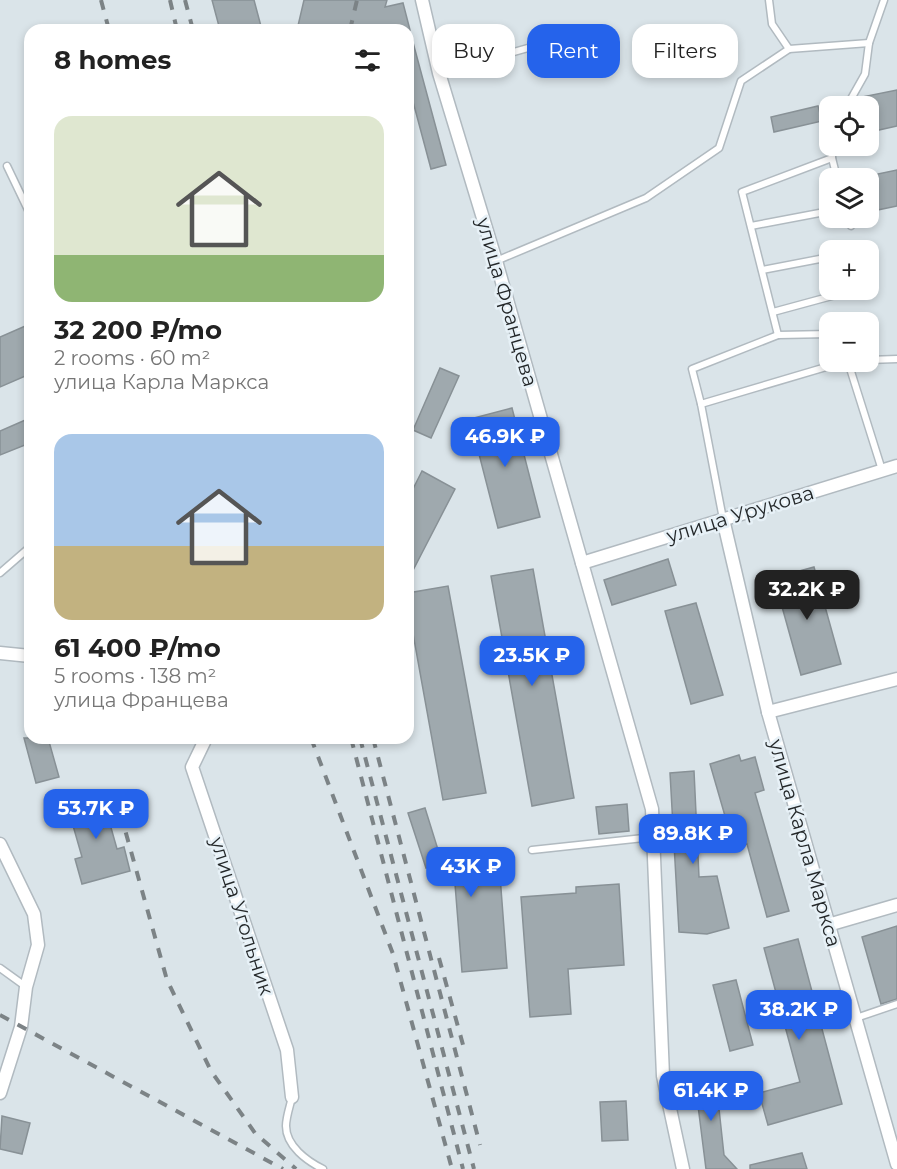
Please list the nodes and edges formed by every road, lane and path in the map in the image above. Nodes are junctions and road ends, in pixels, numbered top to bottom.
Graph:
1 (422, 0) edge
2 (769, 0) edge
3 (884, 0) edge
4 (432, 41) edge
5 (869, 43) junction
6 (789, 49) junction
7 (441, 78) edge
8 (853, 96) edge
9 (832, 158) joint
10 (7, 166) dead end
11 (834, 168) edge
12 (24, 201) edge
13 (819, 213) edge
14 (751, 226) junction
15 (819, 258) edge
16 (496, 261) junction
17 (762, 270) junction
18 (819, 299) edge
19 (772, 312) junction
20 (819, 334) edge
21 (778, 335) junction
22 (897, 359) edge
23 (879, 360) edge
24 (819, 369) edge
25 (851, 372) edge
26 (701, 404) junction
27 (897, 466) edge
28 (882, 470) junction
29 (723, 519) junction
30 (24, 552) edge
31 (582, 563) junction
32 (0, 573) edge
33 (0, 653) edge
34 (24, 655) edge
35 (897, 679) edge
36 (768, 712) junction
37 (203, 744) edge
38 (653, 837) junction
39 (0, 844) edge
40 (532, 850) dead end
41 (897, 905) edge
42 (828, 925) junction
43 (0, 968) edge
44 (26, 987) junction
45 (897, 1004) edge
46 (855, 1018) junction
47 (1, 1089) edge
48 (292, 1096) joint
49 (897, 1164) edge
50 (323, 1169) edge
51 (683, 1169) edge

1 - 4 street, улица Францева
2 - 6 lane
3 - 5 lane
5 - 6 lane
5 - 8 lane
6 - 16 lane
7 - 16 street, улица Францева
9 - 11 lane
9 - 14 lane
10 - 12 lane
13 - 14 lane
14 - 17 lane
15 - 17 lane
16 - 31 street, улица Францева
17 - 19 lane
18 - 19 lane
19 - 21 lane
20 - 21 lane
21 - 26 lane
22 - 23 lane
24 - 26 lane
25 - 28 lane
26 - 29 lane
27 - 28 street, улица Урукова
28 - 29 street, улица Урукова
29 - 31 street, улица Урукова
29 - 36 street, улица Карла Маркса
30 - 32 lane
31 - 38 street, улица Францева
33 - 34 street
35 - 36 street
36 - 42 street, улица Карла Маркса
37 - 48 street, улица Угольник
38 - 40 lane
38 - 51 street, улица Францева
39 - 44 street
41 - 42 street
42 - 46 street, улица Карла Маркса
43 - 44 lane
44 - 47 street
45 - 46 lane
46 - 49 street, улица Карла Маркса
48 - 50 lane

